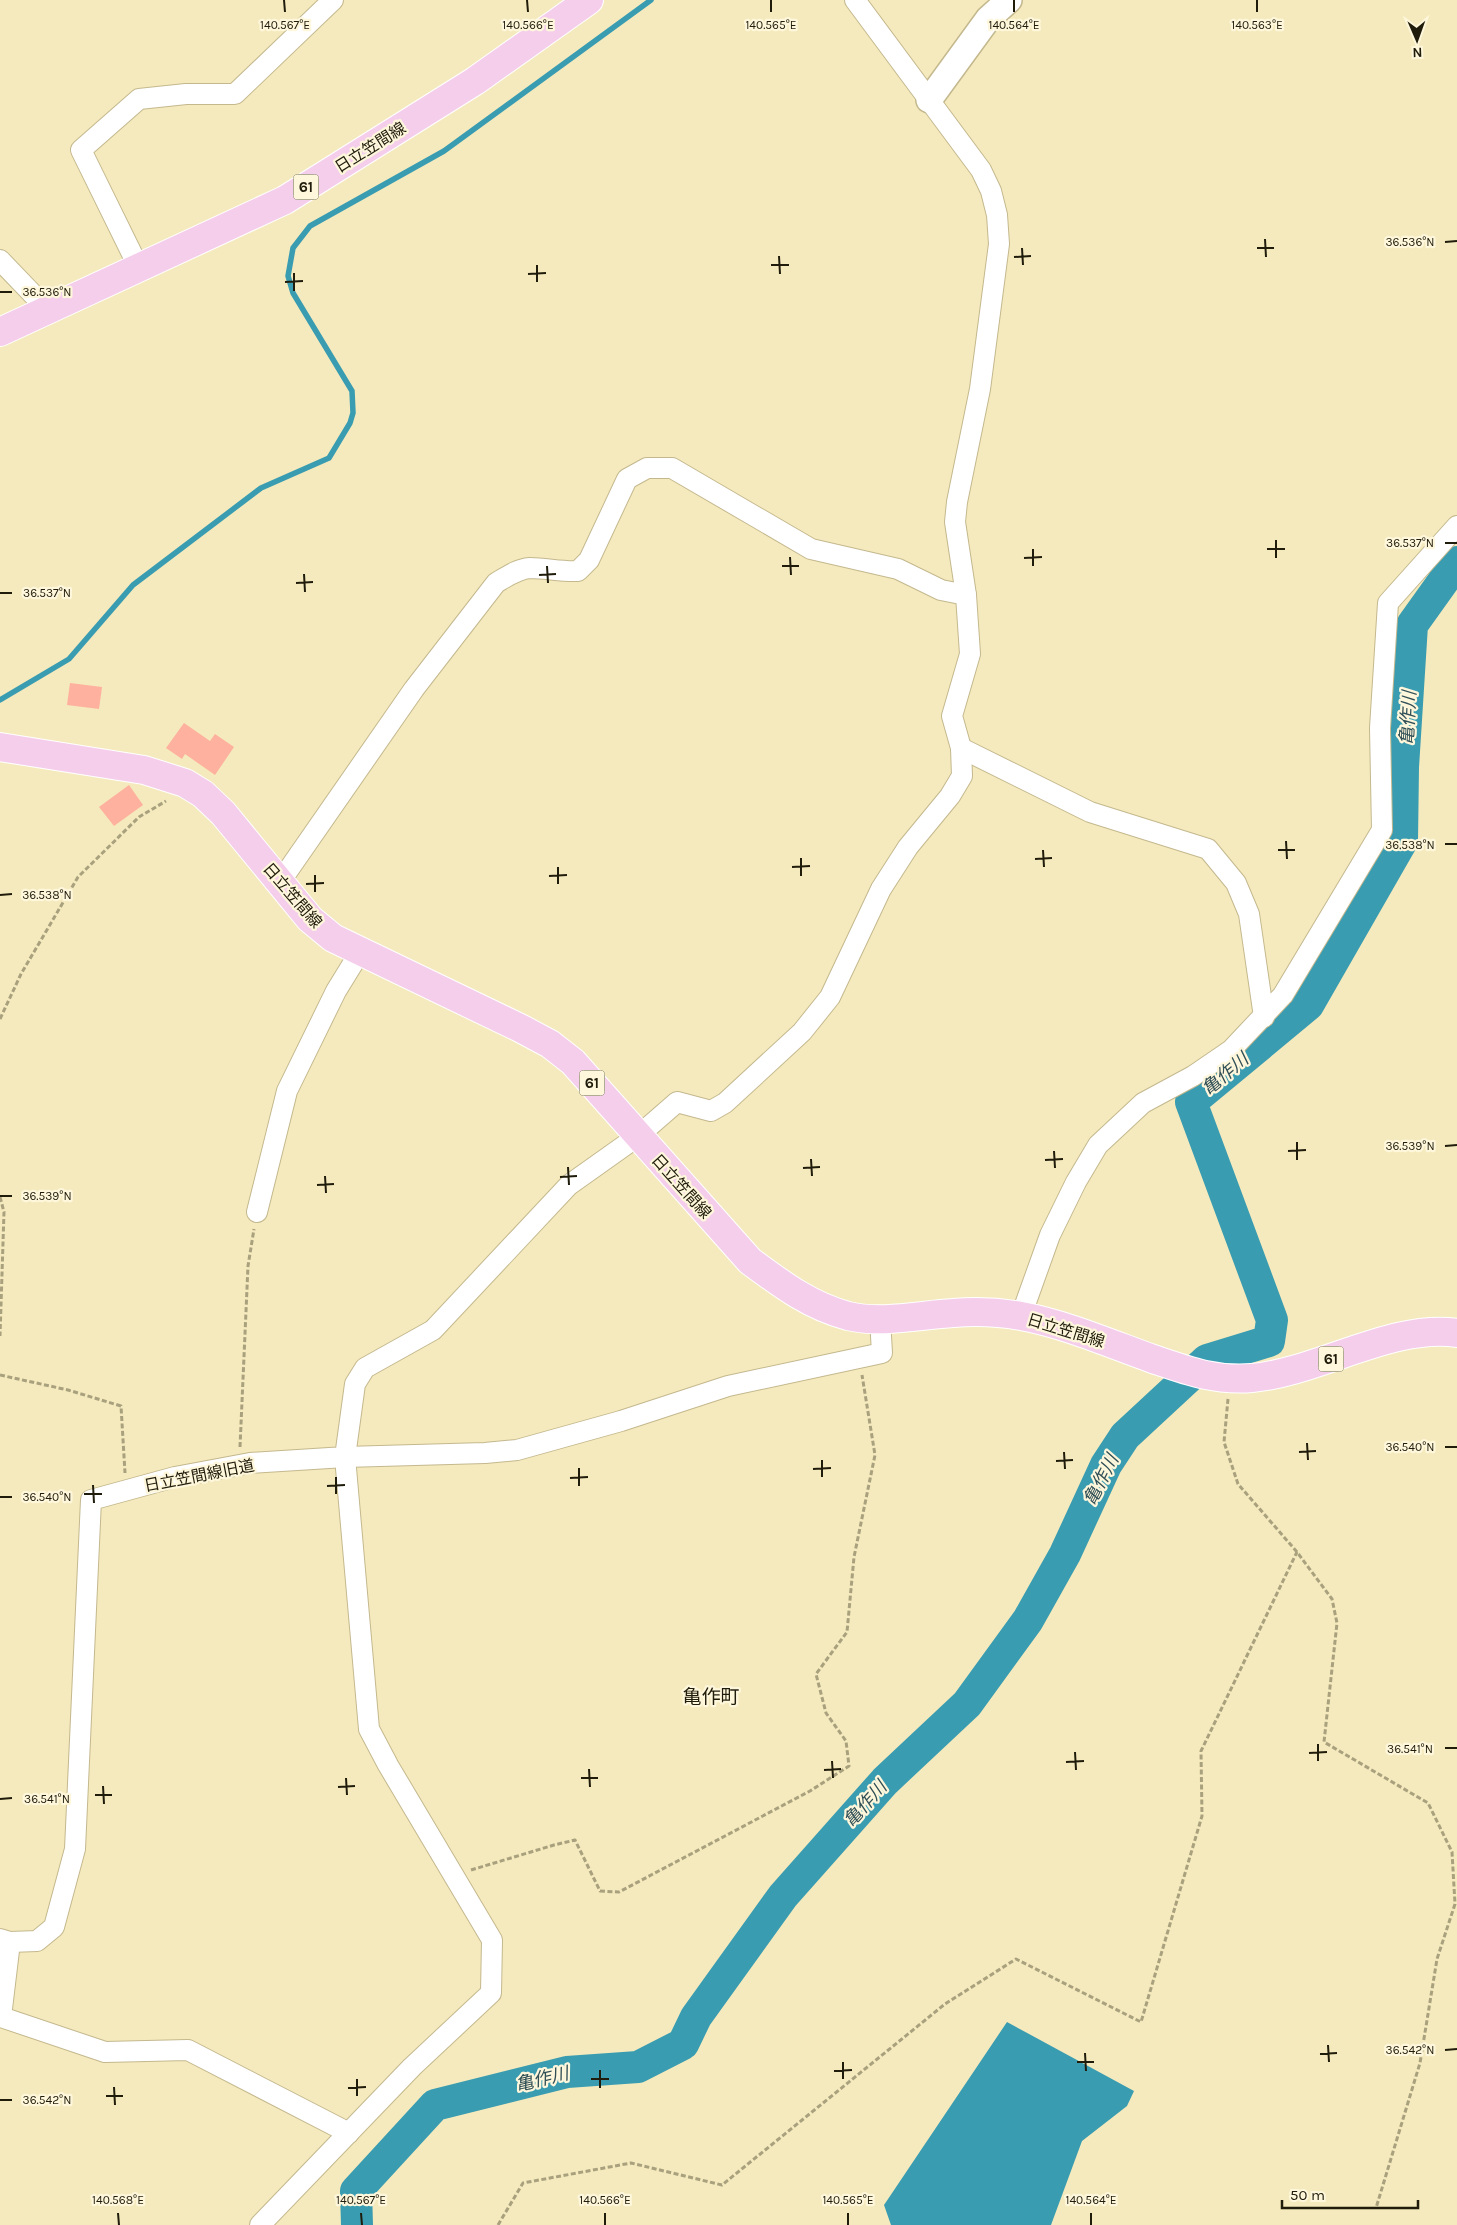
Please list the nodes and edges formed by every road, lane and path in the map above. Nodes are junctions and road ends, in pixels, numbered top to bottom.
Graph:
1 (333, 0) edge
2 (589, 0) edge
3 (855, 0) edge
4 (1009, 0) edge
5 (929, 100) junction
6 (0, 260) edge
7 (139, 268) junction
8 (48, 310) junction
9 (0, 332) edge
10 (1457, 526) edge
11 (966, 595) junction
12 (0, 747) edge
13 (961, 748) junction
14 (169, 800) dead end
15 (280, 882) junction
16 (360, 952) junction
17 (1264, 1017) junction
18 (0, 1019) edge
19 (638, 1136) junction
20 (0, 1197) edge
21 (258, 1212) joint
22 (1022, 1316) junction
23 (880, 1319) junction
24 (1457, 1333) edge
25 (0, 1336) edge
26 (860, 1358) junction
27 (0, 1375) edge
28 (1208, 1375) junction
29 (345, 1457) junction
30 (240, 1465) junction
31 (126, 1489) junction
32 (1297, 1552) junction
33 (454, 1875) junction
34 (5, 1941) edge
35 (350, 2133) junction
36 (1376, 2208) dead end
37 (260, 2225) edge
38 (498, 2225) edge

1 - 7 street
2 - 7 main road, 日立笠間線 / 61
3 - 5 street
4 - 5 street
5 - 11 street
6 - 8 street
7 - 8 main road, 日立笠間線 / 61
8 - 9 main road, 日立笠間線 / 61
10 - 17 street
11 - 13 street
11 - 15 street
12 - 15 main road, 日立笠間線 / 61
13 - 17 street
13 - 19 street
14 - 18 path
15 - 16 main road, 日立笠間線 / 61
16 - 19 main road, 日立笠間線 / 61
16 - 21 street
17 - 22 street
19 - 23 main road, 日立笠間線 / 61
19 - 29 street
20 - 25 path
21 - 30 path
22 - 23 main road, 日立笠間線 / 61
22 - 28 main road, 日立笠間線 / 61
23 - 26 street, 日立笠間線旧道
24 - 28 main road, 日立笠間線 / 61
26 - 29 street, 日立笠間線旧道
26 - 33 path
27 - 31 path
28 - 32 path
29 - 30 street, 日立笠間線旧道
29 - 33 street
30 - 31 street, 日立笠間線旧道
31 - 34 street, 日立笠間線旧道
32 - 36 path
32 - 38 path
33 - 35 street
34 - 35 street
35 - 37 street

